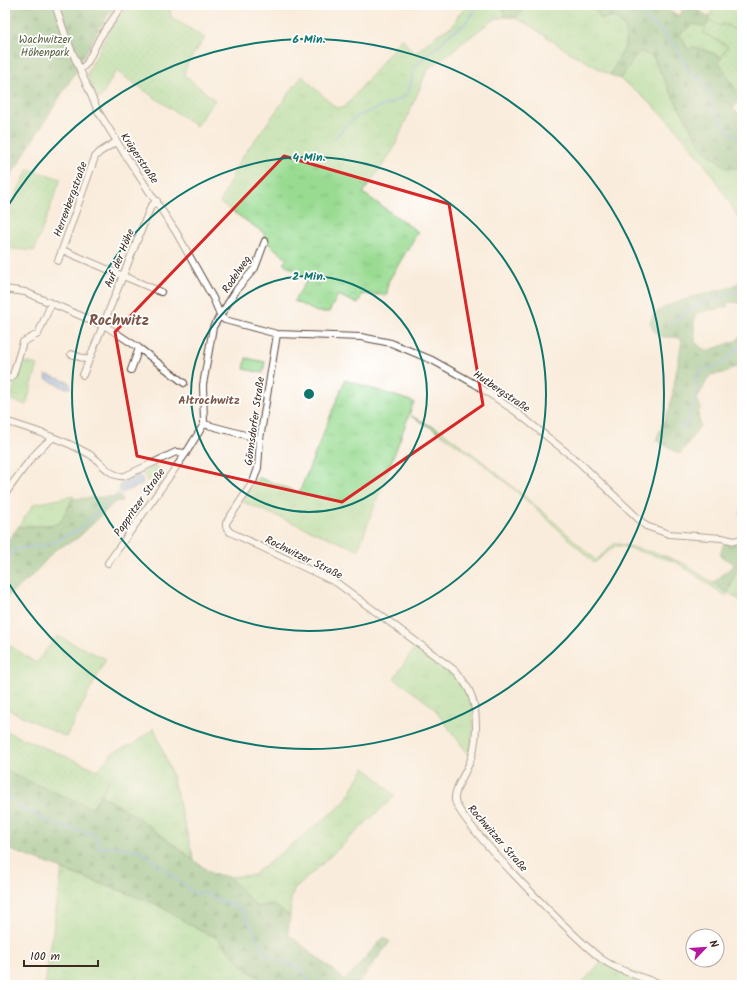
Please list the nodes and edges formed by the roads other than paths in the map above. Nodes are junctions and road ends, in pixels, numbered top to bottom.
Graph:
1 (55, 5) edge
2 (123, 5) edge
3 (80, 70) junction
4 (116, 142) junction
5 (157, 201) junction
6 (265, 241) dead end
7 (62, 250) junction
8 (58, 261) dead end
9 (123, 275) junction
10 (5, 289) edge
11 (161, 292) dead end
12 (51, 304) junction
13 (221, 316) junction
14 (103, 325) junction
15 (277, 334) junction
16 (140, 348) junction
17 (71, 354) dead end
18 (88, 360) junction
19 (131, 370) dead end
20 (83, 375) dead end
21 (5, 376) edge
22 (184, 383) dead end
23 (5, 421) edge
24 (204, 424) junction
25 (53, 438) junction
26 (260, 439) junction
27 (186, 453) junction
28 (5, 494) edge
29 (226, 527) joint
30 (742, 539) edge
31 (108, 563) dead end
32 (664, 985) edge

1 - 3 street, Krügerstraße
2 - 3 street
3 - 4 street, Krügerstraße
4 - 5 street, Krügerstraße
4 - 7 street, Herrenbergstraße
5 - 9 street, Auf der Höhe
5 - 13 street, Krügerstraße
6 - 13 street, Rodelweg
7 - 8 street, Herrenbergstraße
7 - 9 street, Herrenbergstraße
9 - 11 street, Herrenbergstraße
9 - 14 street, Auf der Höhe
10 - 12 street
12 - 14 street
12 - 21 street
13 - 15 street, Hutbergstraße
13 - 24 street
14 - 16 street
14 - 18 street, Auf der Höhe
15 - 26 street, Gönnsdorfer Straße
15 - 30 street, Hutbergstraße
16 - 19 street
16 - 22 street
17 - 18 street
18 - 20 street, Auf der Höhe
23 - 25 street
24 - 26 street
24 - 27 street
25 - 27 street
25 - 28 street
26 - 29 street, Gönnsdorfer Straße
27 - 31 street, Pappritzer Straße
29 - 32 street, Rochwitzer Straße

